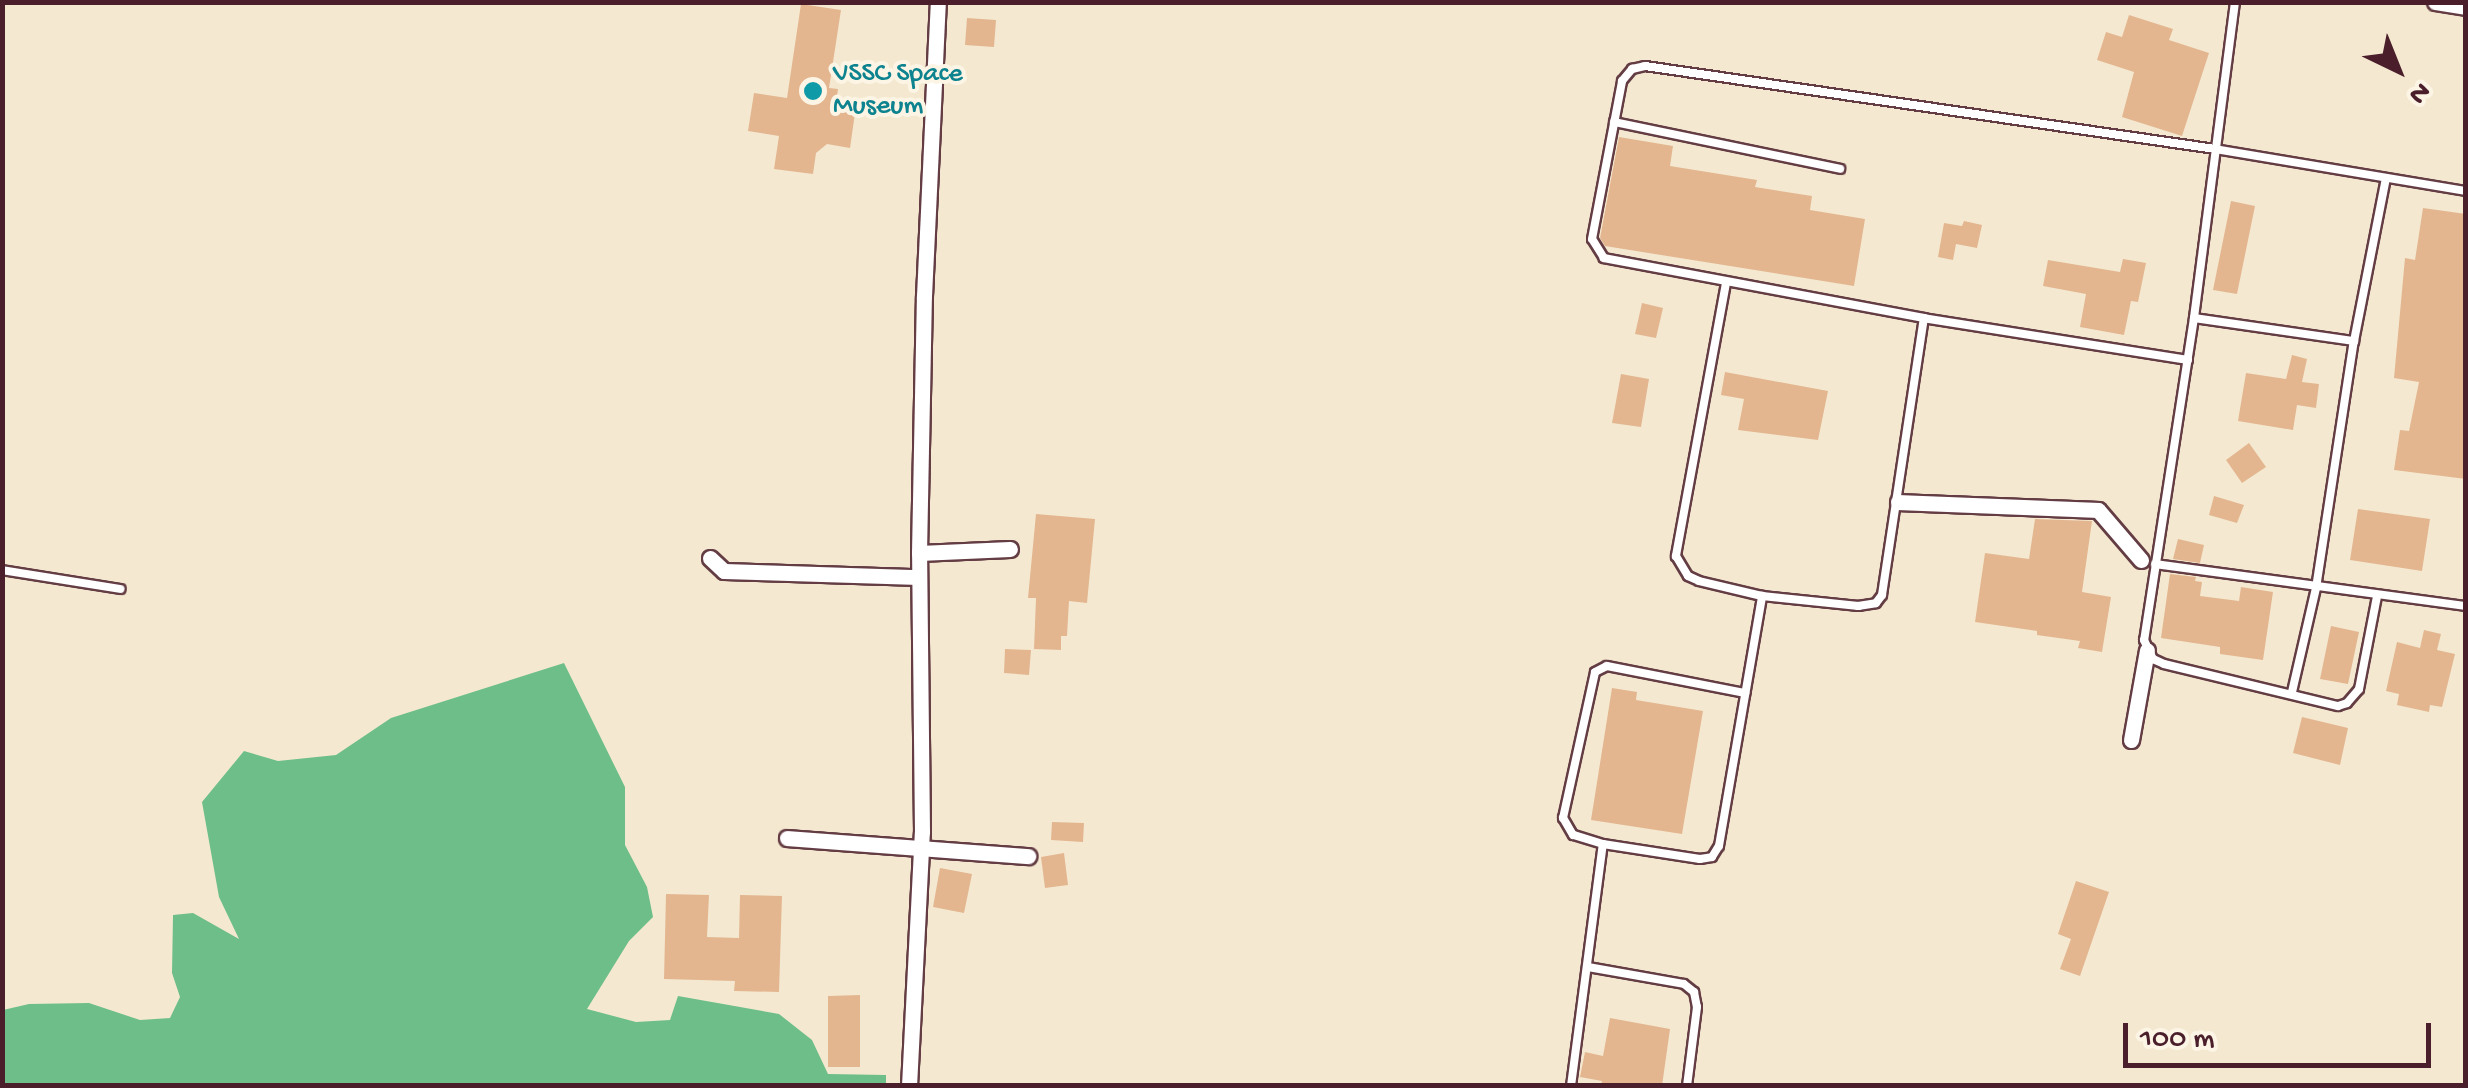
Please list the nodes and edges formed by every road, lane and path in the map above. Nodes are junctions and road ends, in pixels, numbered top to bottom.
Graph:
1 (938, 2) edge
2 (2235, 2) edge
3 (2436, 2) edge
4 (2466, 7) edge
5 (1614, 122) junction
6 (2215, 149) junction
7 (1840, 168) dead end
8 (2386, 178) junction
9 (2466, 191) edge
10 (1726, 283) junction
11 (1924, 318) junction
12 (2194, 318) junction
13 (2354, 341) junction
14 (2188, 360) junction
15 (1898, 502) junction
16 (1010, 549) dead end
17 (919, 553) junction
18 (710, 558) dead end
19 (2148, 562) junction
20 (2, 570) edge
21 (919, 576) junction
22 (120, 588) dead end
23 (2316, 588) junction
24 (1762, 596) junction
25 (2377, 596) junction
26 (2466, 606) edge
27 (2147, 650) junction
28 (2292, 692) junction
29 (1745, 693) junction
30 (2131, 740) dead end
31 (786, 838) dead end
32 (1603, 844) junction
33 (921, 850) junction
34 (1028, 856) dead end
35 (1588, 967) junction
36 (909, 1086) edge
37 (1571, 1086) edge
38 (1687, 1086) edge

1 - 17 street
2 - 6 lane
3 - 4 street
5 - 6 lane
5 - 7 lane
5 - 10 lane
6 - 8 lane
6 - 12 lane
8 - 9 lane
8 - 13 lane
10 - 11 lane
10 - 24 lane
11 - 14 lane
11 - 15 lane
12 - 13 lane
12 - 14 lane
13 - 23 lane
14 - 19 lane
15 - 19 street
15 - 24 lane
16 - 17 street
17 - 21 street
18 - 21 street
19 - 23 lane
19 - 27 lane
20 - 22 lane
21 - 33 street
23 - 25 lane
23 - 28 lane
24 - 29 lane
25 - 26 lane
25 - 28 lane
27 - 28 lane
27 - 30 street
29 - 32 lane
29 - 32 lane
31 - 33 street
32 - 35 lane
33 - 34 street
33 - 36 street
35 - 37 lane
35 - 38 lane

